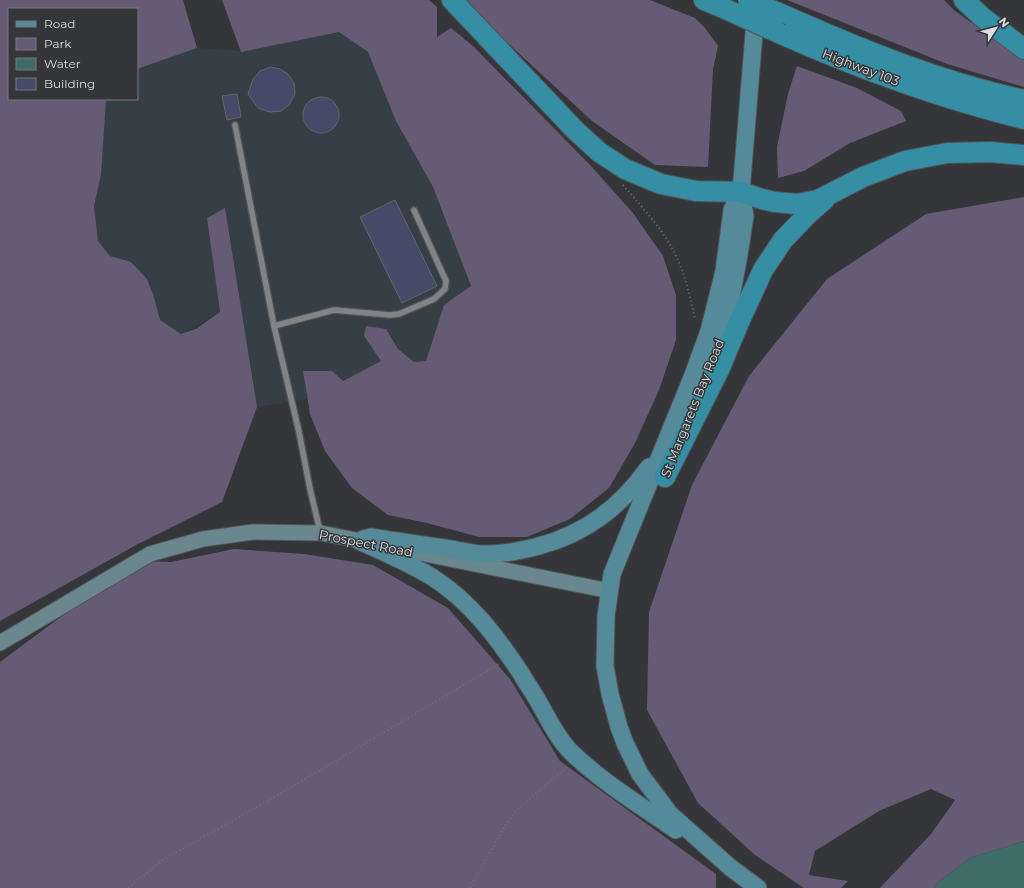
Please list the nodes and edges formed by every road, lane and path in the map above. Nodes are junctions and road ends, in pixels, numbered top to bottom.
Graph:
1 (452, 0) edge
2 (964, 0) edge
3 (753, 3) edge
4 (712, 4) edge
5 (1024, 49) edge
6 (1024, 100) edge
7 (1024, 118) edge
8 (234, 125) dead end
9 (1024, 155) edge
10 (623, 184) dead end
11 (836, 190) junction
12 (741, 192) junction
13 (414, 210) dead end
14 (695, 320) dead end
15 (274, 326) junction
16 (669, 433) junction
17 (665, 477) junction
18 (321, 533) junction
19 (359, 540) junction
20 (610, 591) junction
21 (0, 643) edge
22 (511, 658) junction
23 (578, 758) junction
24 (731, 868) junction
25 (128, 888) edge
26 (470, 888) edge
27 (758, 888) edge

1 - 12 highway
2 - 5 highway
3 - 6 highway, Highway 103, bridge
3 - 12 main road, St Margarets Bay Road
4 - 7 highway, Highway 103, bridge
8 - 15 lane
9 - 11 highway
10 - 14 path
11 - 12 highway
11 - 17 highway
12 - 16 main road, St Margarets Bay Road
12 - 17 main road, St Margarets Bay Road
13 - 15 lane
15 - 18 lane
16 - 19 main road
16 - 20 main road, St Margarets Bay Road
17 - 20 main road, St Margarets Bay Road
18 - 19 main road, Prospect Road
18 - 21 main road, Prospect Road
19 - 20 main road, Prospect Road
19 - 22 main road
20 - 24 main road, St Margarets Bay Road
22 - 23 main road
22 - 25 path
23 - 24 main road
23 - 26 path
24 - 27 main road, St Margarets Bay Road

